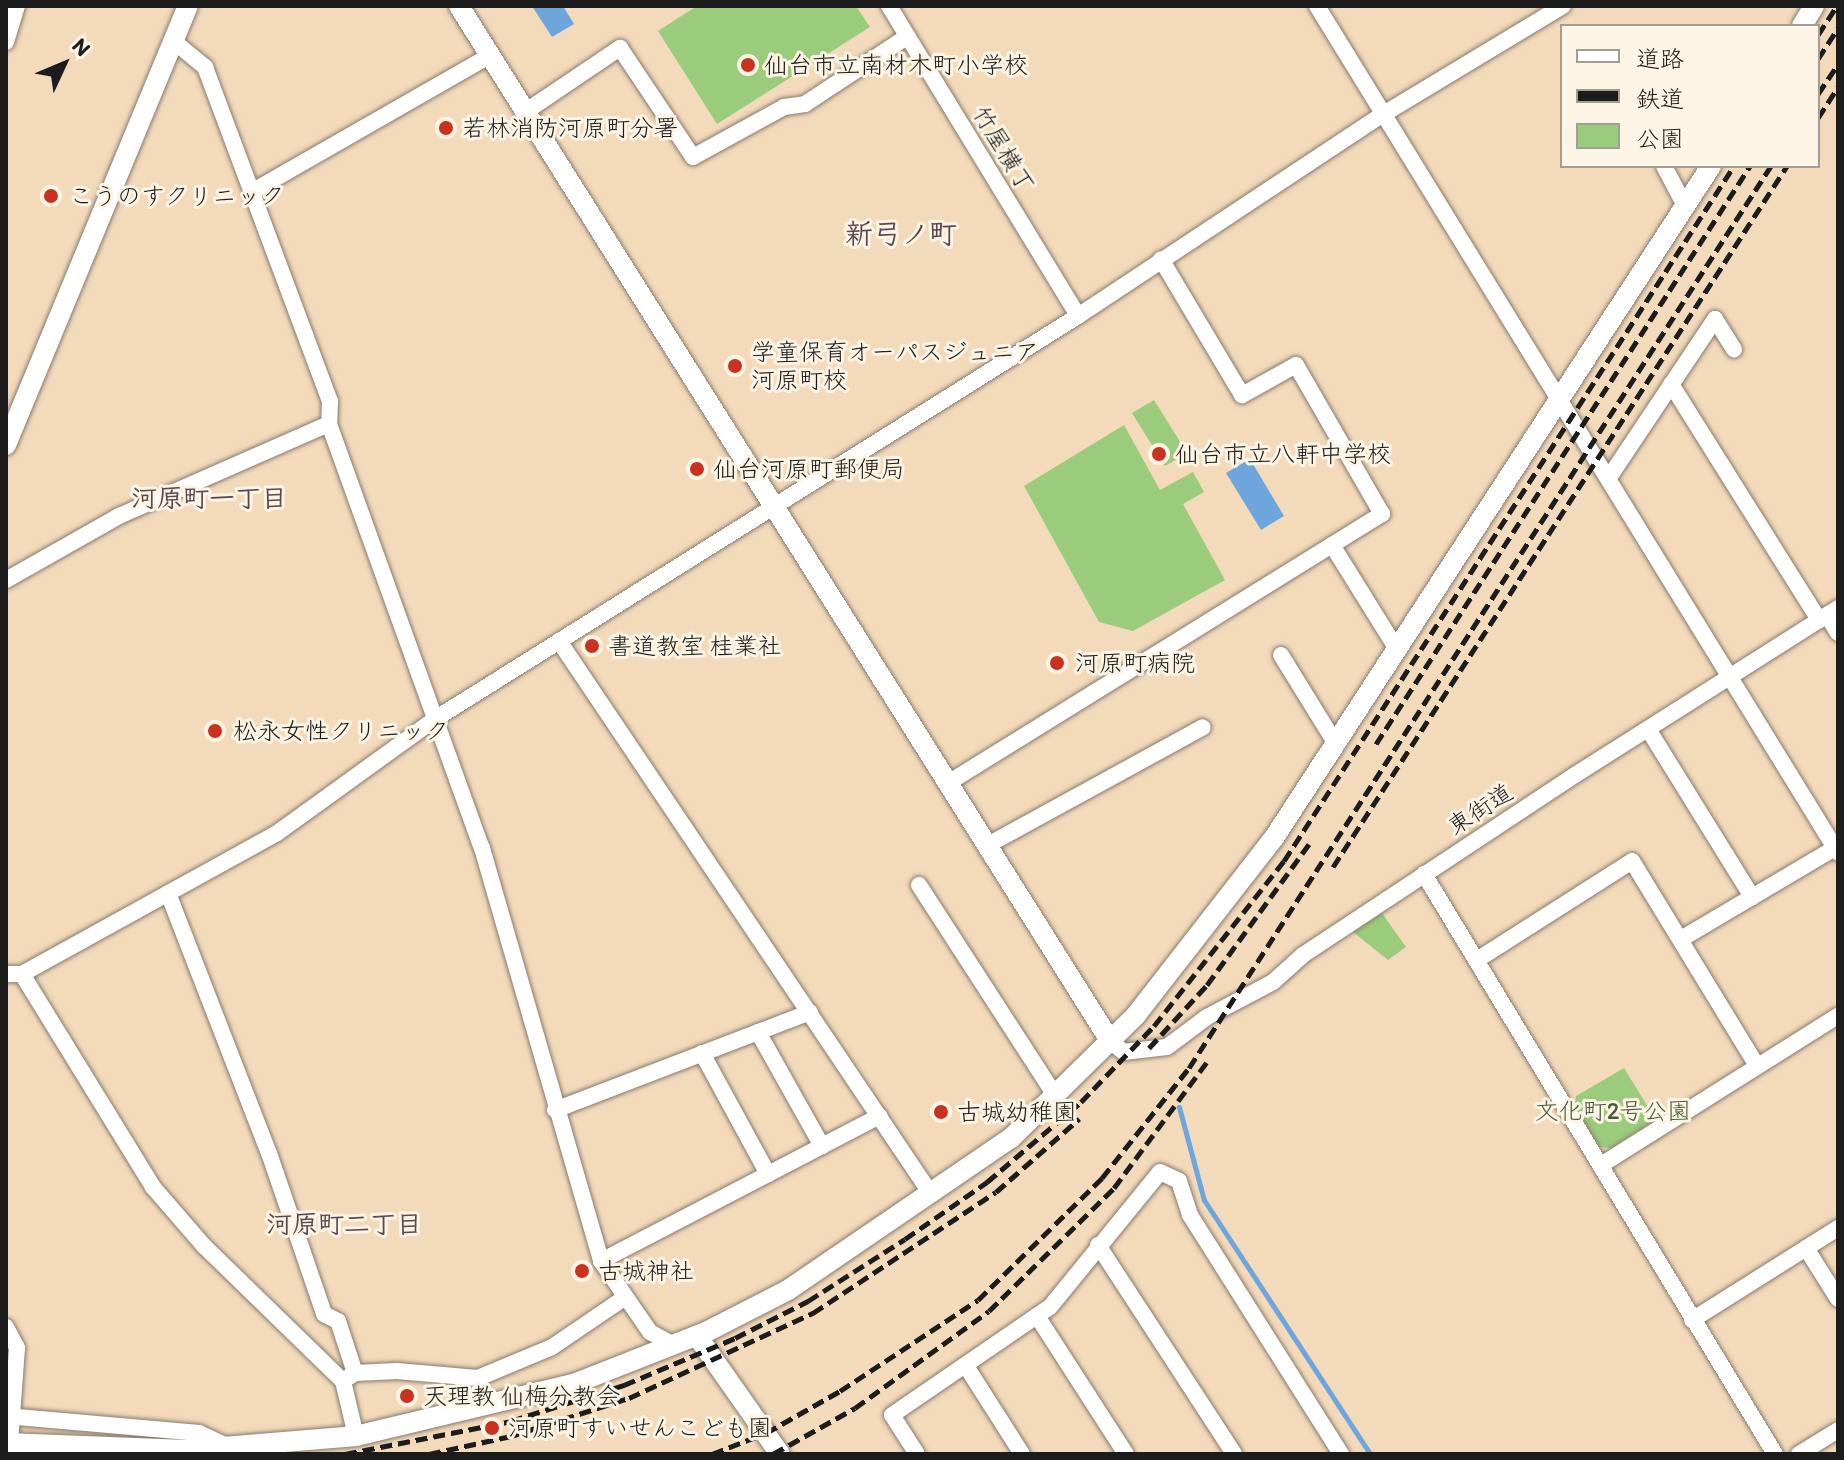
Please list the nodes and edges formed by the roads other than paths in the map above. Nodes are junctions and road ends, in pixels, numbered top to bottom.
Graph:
1 (17, 6) edge
2 (188, 6) edge
3 (459, 6) edge
4 (889, 6) edge
5 (1317, 6) edge
6 (1563, 6) edge
7 (1814, 6) edge
8 (1803, 24) edge
9 (908, 36) junction
10 (172, 40) junction
11 (6, 42) edge
12 (491, 55) junction
13 (525, 112) junction
14 (1382, 115) junction
15 (1665, 168) edge
16 (1710, 168) edge
17 (255, 190) junction
18 (1685, 206) junction
19 (1161, 259) junction
20 (1078, 316) junction
21 (1734, 350) dead end
22 (1671, 384) junction
23 (1560, 399) junction
24 (329, 424) junction
25 (6, 445) edge
26 (1610, 476) junction
27 (771, 506) junction
28 (1332, 545) junction
29 (6, 580) edge
30 (1828, 614) edge
31 (1838, 633) edge
32 (559, 641) junction
33 (1398, 651) junction
34 (1281, 655) dead end
35 (1733, 675) junction
36 (435, 719) junction
37 (1203, 727) dead end
38 (1648, 729) junction
39 (1336, 744) junction
40 (948, 783) junction
41 (986, 846) junction
42 (1837, 851) edge
43 (1424, 874) junction
44 (919, 885) dead end
45 (168, 893) junction
46 (1752, 897) junction
47 (1681, 939) junction
48 (1480, 958) junction
49 (14, 974) edge
50 (810, 1012) junction
51 (1838, 1016) edge
52 (758, 1032) junction
53 (1111, 1042) junction
54 (702, 1053) junction
55 (1757, 1066) junction
56 (1056, 1097) junction
57 (555, 1110) junction
58 (879, 1116) junction
59 (822, 1146) junction
60 (1601, 1165) junction
61 (768, 1174) junction
62 (931, 1194) junction
63 (1838, 1228) edge
64 (1098, 1245) junction
65 (1806, 1248) junction
66 (601, 1261) junction
67 (624, 1298) junction
68 (1838, 1299) edge
69 (1037, 1316) junction
70 (1692, 1320) junction
71 (6, 1327) edge
72 (697, 1336) junction
73 (673, 1345) junction
74 (966, 1366) junction
75 (349, 1377) junction
76 (9, 1416) edge
77 (1838, 1430) edge
78 (356, 1436) junction
79 (8, 1443) edge
80 (231, 1448) junction
81 (780, 1454) edge
82 (917, 1454) edge
83 (1022, 1454) edge
84 (1126, 1454) edge
85 (1234, 1454) edge
86 (1341, 1454) edge
87 (1775, 1454) edge
88 (1799, 1454) edge

1 - 11 street
2 - 10 street
3 - 12 street
4 - 9 street, 竹屋横丁
5 - 14 street
6 - 14 street
7 - 8 street
9 - 13 street
9 - 20 street, 竹屋横丁
10 - 17 street
10 - 25 street
12 - 13 street
12 - 17 street
13 - 27 street
14 - 19 street
14 - 23 street
15 - 18 street
16 - 18 street
17 - 24 street
18 - 23 street
19 - 20 street
19 - 28 street
20 - 27 street
21 - 22 street
22 - 26 street
22 - 30 street
23 - 26 street
23 - 33 street
24 - 29 street
24 - 36 street
26 - 35 street
27 - 32 street
27 - 40 street
28 - 33 street
28 - 40 street
30 - 31 street
30 - 35 street, 東街道
32 - 36 street
32 - 50 street
33 - 39 street
34 - 39 street
35 - 38 street, 東街道
35 - 42 street
36 - 45 street
36 - 57 street
37 - 41 street
38 - 43 street, 東街道
38 - 46 street
39 - 53 street
40 - 41 street
41 - 53 street
42 - 46 street
43 - 48 street
43 - 53 street, 東街道
44 - 56 street
45 - 49 street
45 - 75 street
46 - 47 street
47 - 48 street
47 - 55 street
48 - 60 street
49 - 75 street
50 - 52 street
50 - 58 street
51 - 55 street
52 - 54 street
52 - 59 street
53 - 56 street
54 - 57 street
54 - 61 street
55 - 60 street
56 - 62 street
57 - 66 street
58 - 59 street
58 - 62 street
59 - 61 street
60 - 70 street
61 - 66 street
62 - 72 street
63 - 65 street
64 - 69 street
64 - 85 street
64 - 86 street
65 - 68 street
65 - 70 street
66 - 67 street
67 - 73 street
67 - 75 street
69 - 74 street
69 - 84 street
70 - 87 street
71 - 76 street
72 - 73 street
72 - 81 street
73 - 78 street
74 - 82 street
74 - 83 street
75 - 78 street
76 - 79 street
76 - 80 street
77 - 88 street
78 - 80 street
79 - 80 street

